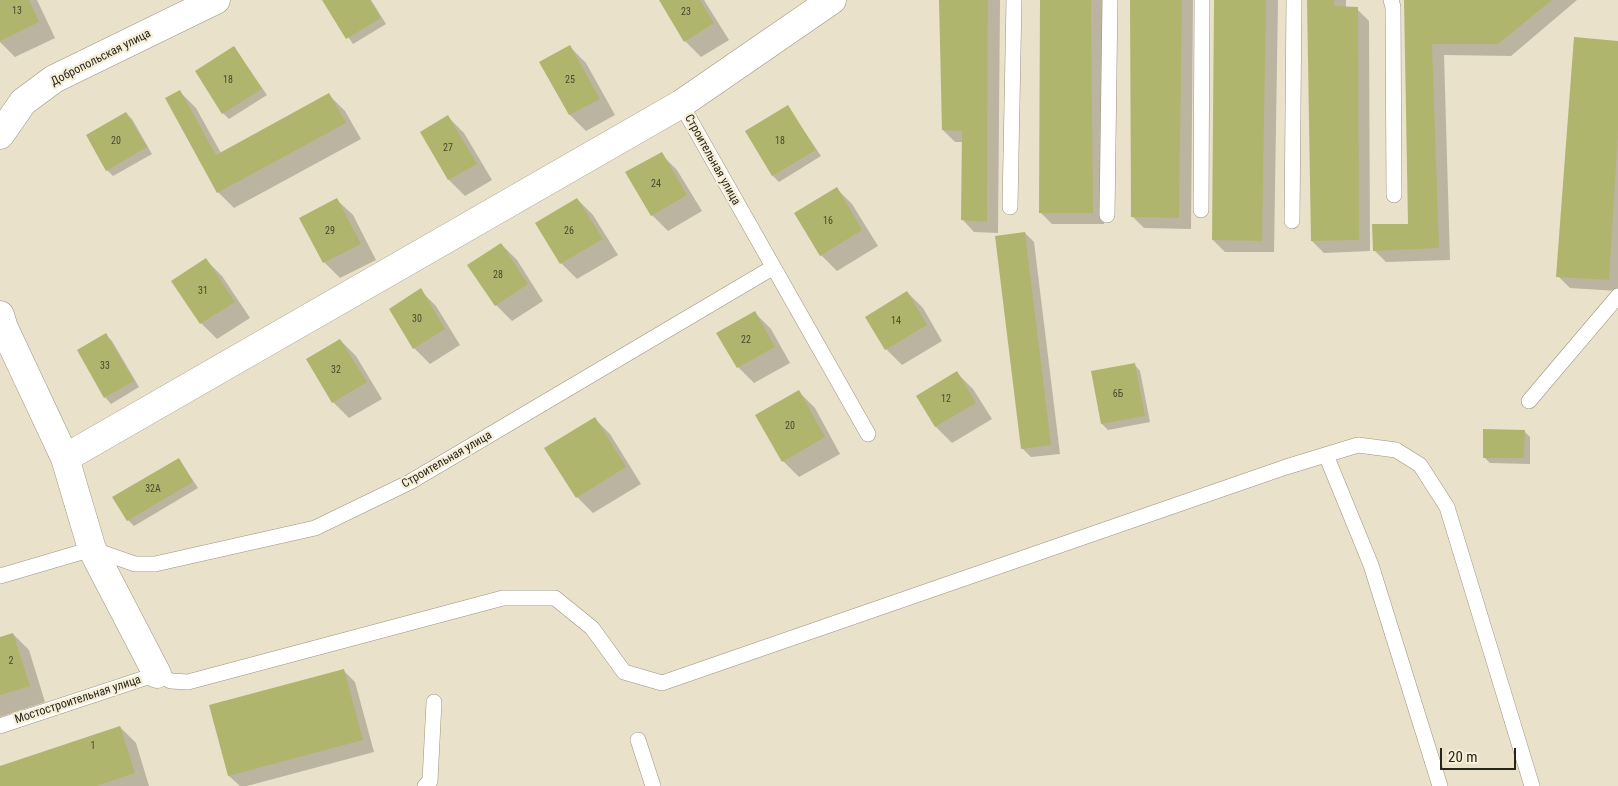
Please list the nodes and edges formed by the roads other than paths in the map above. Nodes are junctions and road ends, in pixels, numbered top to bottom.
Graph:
1 (216, 0) edge
2 (832, 0) edge
3 (1014, 0) edge
4 (1110, 0) edge
5 (1202, 0) edge
6 (1294, 0) edge
7 (1391, 0) edge
8 (681, 104) junction
9 (0, 135) edge
10 (1394, 195) dead end
11 (1010, 207) dead end
12 (1201, 210) dead end
13 (1107, 215) dead end
14 (1292, 221) dead end
15 (772, 268) junction
16 (1618, 296) edge
17 (0, 315) edge
18 (1529, 401) dead end
19 (868, 434) dead end
20 (1326, 455) junction
21 (65, 458) junction
22 (92, 549) junction
23 (0, 576) edge
24 (157, 674) junction
25 (434, 702) dead end
26 (0, 726) edge
27 (638, 740) dead end
28 (425, 786) edge
29 (653, 786) edge
30 (1440, 786) edge
31 (1532, 786) edge

1 - 9 street, Добропольская улица
2 - 8 street, Строительная улица
3 - 11 lane
4 - 13 lane
5 - 12 lane
6 - 14 lane
7 - 10 lane
8 - 15 lane, Строительная улица
8 - 21 street, Строительная улица
15 - 19 lane, Строительная улица
15 - 22 lane, Строительная улица
16 - 18 lane
17 - 21 street
20 - 24 lane
20 - 30 lane
20 - 31 lane
21 - 22 street
22 - 23 lane
22 - 24 street
24 - 26 lane, Мостостроительная улица
25 - 28 lane
27 - 29 lane

